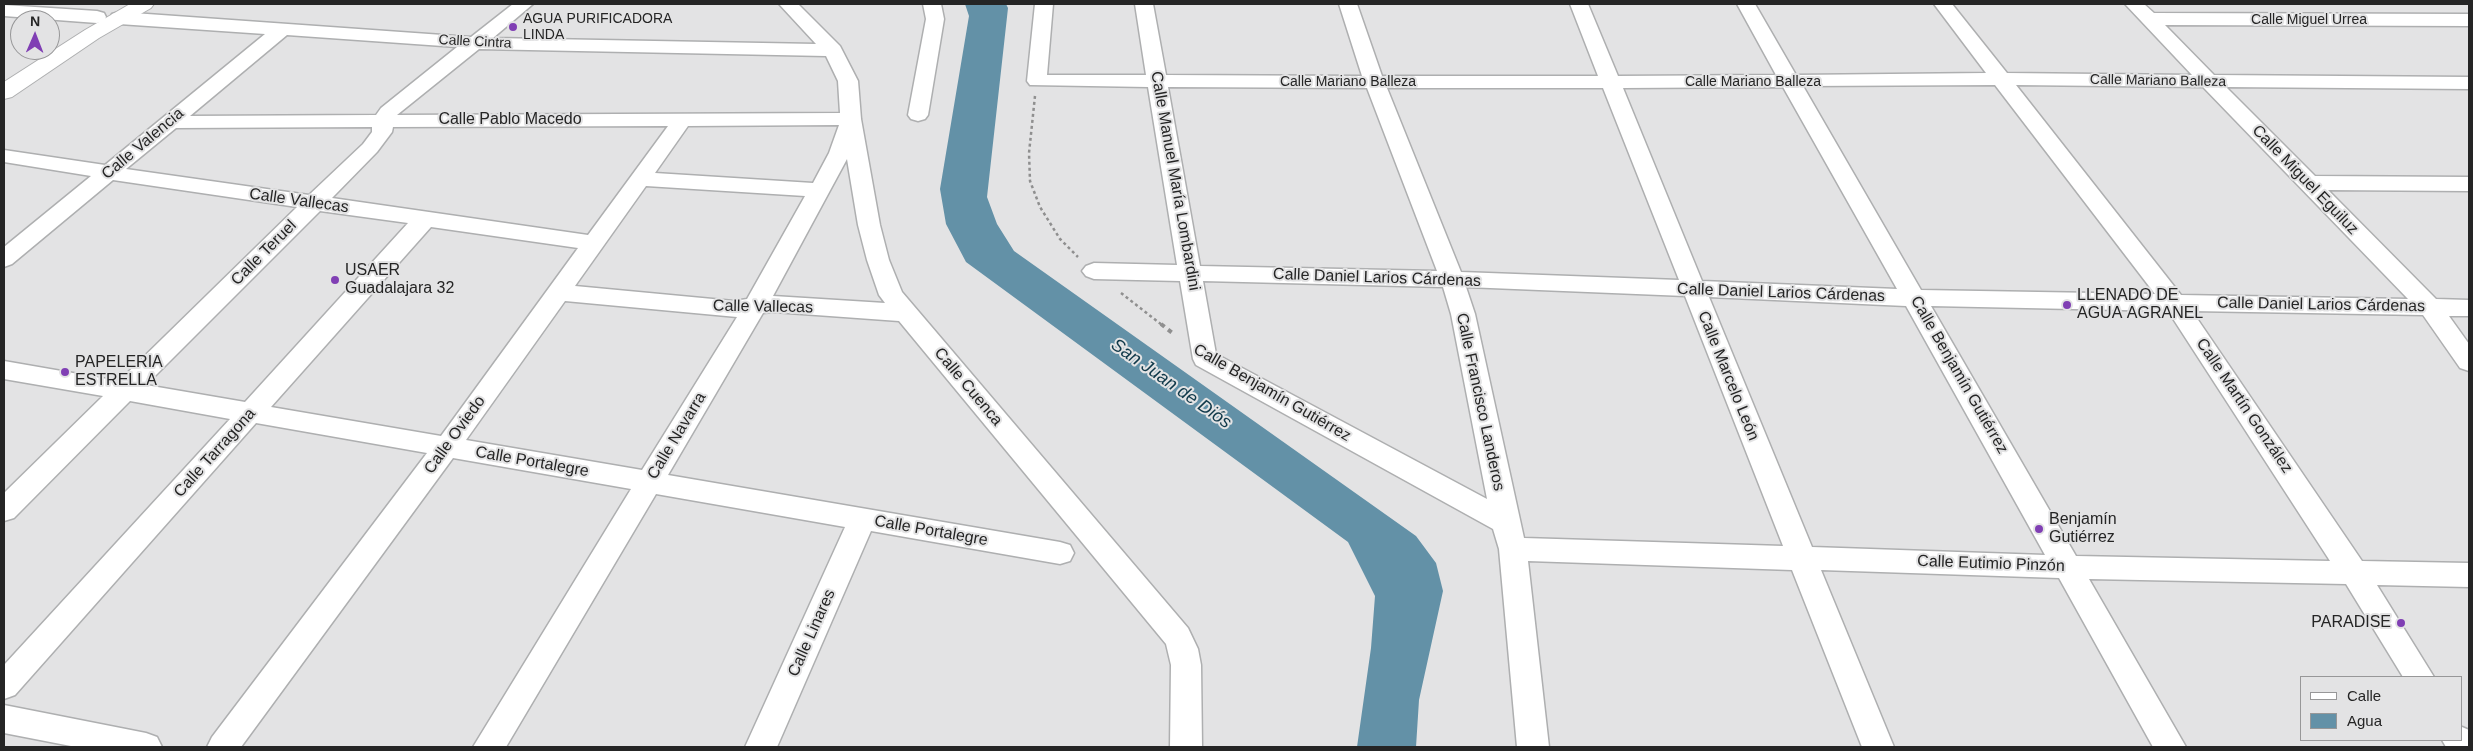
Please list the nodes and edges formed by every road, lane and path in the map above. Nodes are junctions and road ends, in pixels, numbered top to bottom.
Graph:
1 (144, 4) edge
2 (524, 4) edge
3 (788, 4) edge
4 (932, 4) edge
5 (1044, 4) edge
6 (1144, 4) edge
7 (1348, 4) edge
8 (1579, 4) edge
9 (1746, 4) edge
10 (1943, 4) edge
11 (2134, 4) edge
12 (4, 10) edge
13 (119, 11) edge
14 (96, 16) junction
15 (2149, 19) junction
16 (2469, 20) edge
17 (283, 30) junction
18 (60, 38) edge
19 (477, 43) junction
20 (833, 50) junction
21 (25, 60) edge
22 (4, 74) edge
23 (2004, 79) junction
24 (1037, 81) junction
25 (2208, 81) junction
26 (1374, 82) junction
27 (1611, 82) junction
28 (1791, 82) junction
29 (1158, 83) junction
30 (2469, 83) edge
31 (4, 92) edge
32 (918, 115) dead end
33 (683, 119) junction
34 (851, 119) junction
35 (383, 121) junction
36 (169, 122) junction
37 (4, 156) edge
38 (109, 173) junction
39 (641, 179) junction
40 (2308, 183) junction
41 (2469, 184) edge
42 (819, 190) junction
43 (315, 203) junction
44 (424, 219) junction
45 (595, 243) junction
46 (4, 259) edge
47 (1094, 271) junction
48 (1190, 273) junction
49 (1452, 280) junction
50 (1693, 289) junction
51 (559, 292) junction
52 (1915, 298) junction
53 (2174, 302) junction
54 (755, 307) junction
55 (2430, 307) junction
56 (2469, 308) edge
57 (907, 313) junction
58 (1205, 359) junction
59 (2469, 362) edge
60 (5, 372) edge
61 (124, 392) junction
62 (250, 413) junction
63 (446, 448) junction
64 (649, 482) junction
65 (4, 510) edge
66 (862, 520) junction
67 (1509, 535) junction
68 (1060, 553) dead end
69 (1802, 558) junction
70 (2068, 567) junction
71 (2354, 573) junction
72 (2469, 575) edge
73 (2418, 676) edge
74 (4, 686) edge
75 (4, 719) edge
76 (146, 747) edge
77 (224, 747) edge
78 (489, 747) edge
79 (761, 747) edge
80 (1186, 747) edge
81 (1533, 747) edge
82 (1878, 747) edge
83 (2170, 747) edge

1 - 13 street
2 - 19 street, Calle Teruel
3 - 20 street, Calle Cuenca
4 - 32 street
5 - 24 street
6 - 29 street, Calle Manuel María Lombardini
7 - 26 street, Calle Francisco Landeros
8 - 27 street, Calle Marcelo León
9 - 28 street, Calle Benjamín Gutiérrez
10 - 23 street, Calle Martín González
11 - 15 street, Calle Miguel Eguiluz
12 - 14 street
13 - 14 street
13 - 17 street, Calle Cintra
13 - 31 street
14 - 18 street
15 - 16 street, Calle Miguel Urrea
15 - 25 street, Calle Miguel Eguiluz
17 - 19 street, Calle Cintra
17 - 36 street, Calle Valencia
19 - 20 street, Calle Cintra
19 - 35 street, Calle Teruel
20 - 34 street, Calle Cuenca
21 - 22 street
23 - 25 street, Calle Mariano Balleza
23 - 28 street, Calle Mariano Balleza
23 - 53 street, Calle Martín González
24 - 29 street, Calle Mariano Balleza
24 - 47 path, Calle Benjamín Gutiérrez
25 - 30 street, Calle Mariano Balleza
25 - 40 street, Calle Miguel Eguiluz
26 - 27 street, Calle Mariano Balleza
26 - 29 street, Calle Mariano Balleza
26 - 49 street, Calle Francisco Landeros
27 - 28 street, Calle Mariano Balleza
27 - 50 street, Calle Marcelo León
28 - 52 street, Calle Benjamín Gutiérrez
29 - 48 street, Calle Manuel María Lombardini
33 - 34 street, Calle Pablo Macedo
33 - 35 street, Calle Pablo Macedo
33 - 39 street, Calle Oviedo
34 - 42 street, Calle Navarra
34 - 57 street, Calle Cuenca
35 - 36 street, Calle Pablo Macedo
35 - 43 street, Calle Teruel
36 - 38 street, Calle Valencia
37 - 38 street, Calle Vallecas
38 - 43 street, Calle Vallecas
38 - 46 street, Calle Valencia
39 - 42 street
39 - 45 street, Calle Oviedo
40 - 41 street
40 - 55 street, Calle Miguel Eguiluz
42 - 54 street, Calle Navarra
43 - 44 street, Calle Vallecas
43 - 61 street, Calle Teruel
44 - 45 street, Calle Vallecas
44 - 62 street, Calle Tarragona
45 - 51 street, Calle Oviedo
47 - 48 street, Calle Daniel Larios Cárdenas
47 - 58 path, Calle Benjamín Gutiérrez
48 - 49 street, Calle Daniel Larios Cárdenas
48 - 58 street, Calle Manuel María Lombardini
49 - 50 street, Calle Daniel Larios Cárdenas
49 - 67 street, Calle Francisco Landeros
50 - 52 street, Calle Daniel Larios Cárdenas
50 - 69 street, Calle Marcelo León
51 - 54 street, Calle Vallecas
51 - 63 street, Calle Oviedo
52 - 53 street, Calle Daniel Larios Cárdenas
52 - 70 street, Calle Benjamín Gutiérrez
53 - 55 street, Calle Daniel Larios Cárdenas
53 - 71 street, Calle Martín González
54 - 57 street, Calle Vallecas
54 - 64 street, Calle Navarra
55 - 56 street, Calle Daniel Larios Cárdenas
55 - 59 street, Calle Miguel Eguiluz
57 - 80 street, Calle Cuenca
58 - 67 street, Calle Benjamín Gutiérrez
60 - 61 street, Calle Portalegre
61 - 62 street, Calle Portalegre
61 - 65 street, Calle Teruel
62 - 63 street, Calle Portalegre
62 - 74 street, Calle Tarragona
63 - 64 street, Calle Portalegre
63 - 77 street, Calle Oviedo
64 - 66 street, Calle Portalegre
64 - 78 street, Calle Navarra
66 - 68 street, Calle Portalegre
66 - 79 street, Calle Linares
67 - 69 street, Calle Eutimio Pinzón
67 - 81 street
69 - 70 street, Calle Eutimio Pinzón
69 - 82 street, Calle Marcelo León
70 - 71 street, Calle Eutimio Pinzón
70 - 83 street, Calle Benjamín Gutiérrez
71 - 72 street, Calle Eutimio Pinzón
71 - 73 street, Calle Martín González
75 - 76 street

